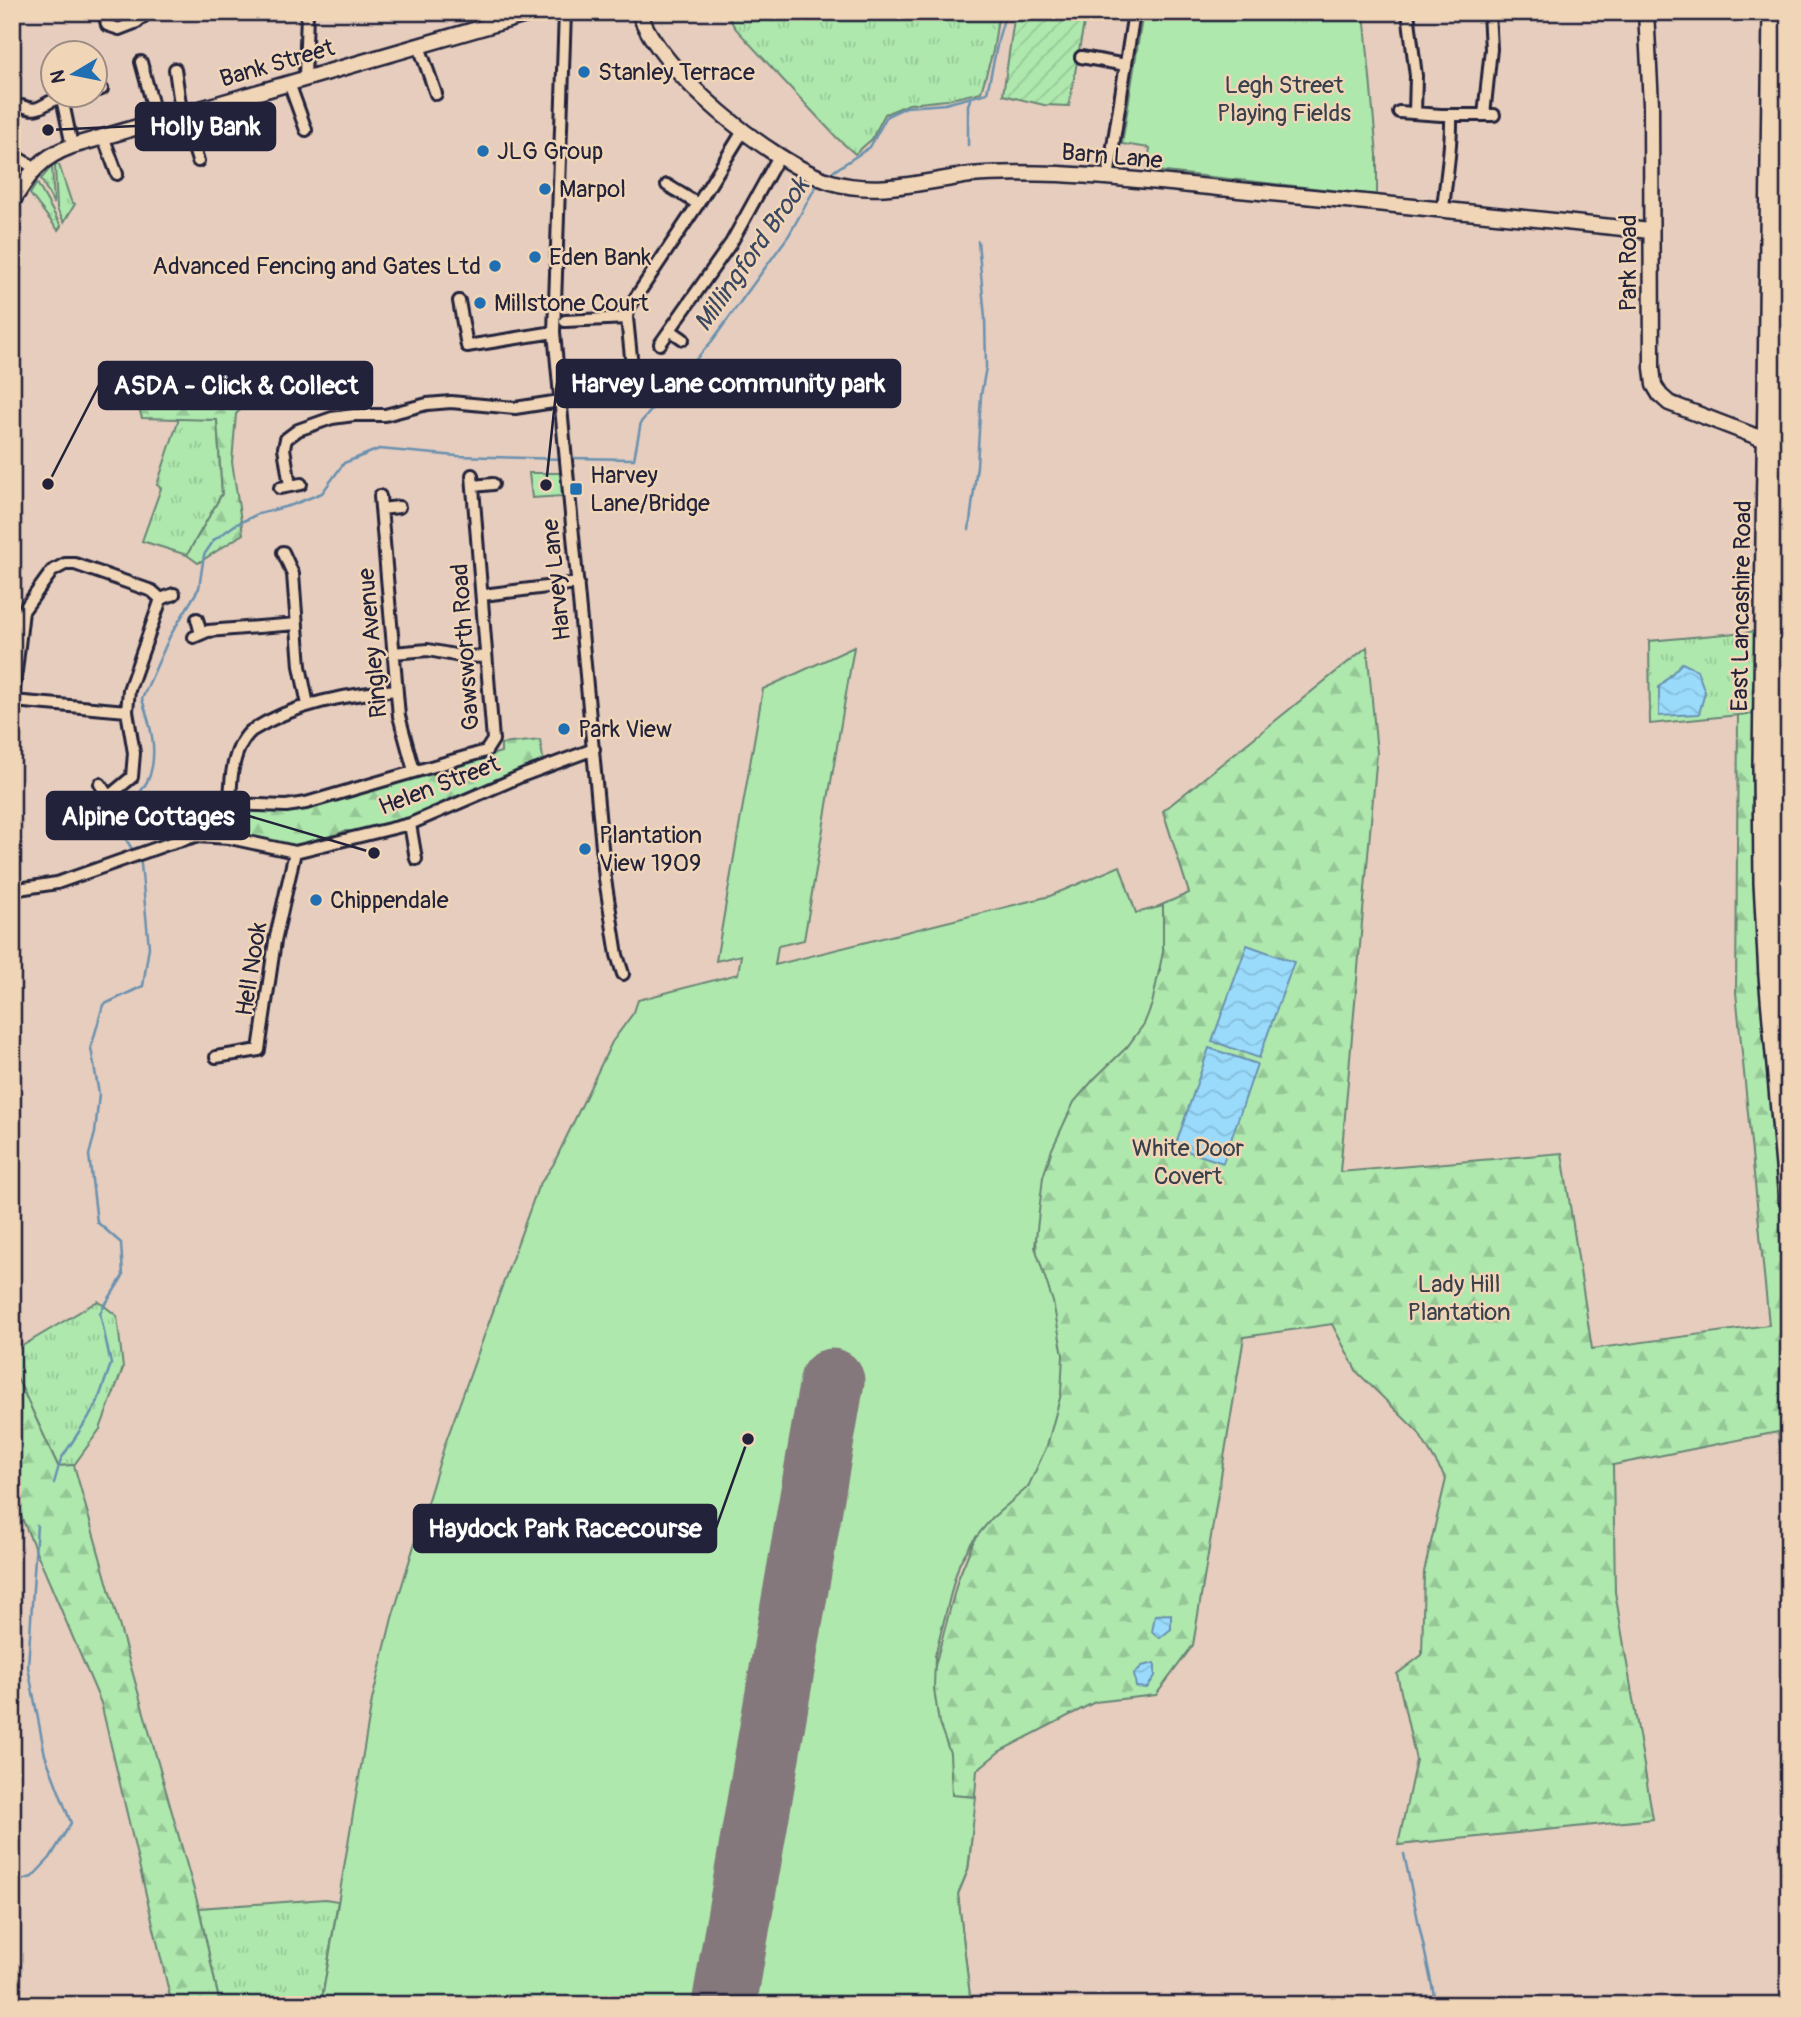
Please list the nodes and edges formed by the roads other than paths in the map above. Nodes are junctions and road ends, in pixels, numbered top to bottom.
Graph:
1 (104, 12) edge
2 (148, 12) edge
3 (307, 12) edge
4 (536, 12) edge
5 (565, 12) edge
6 (639, 12) edge
7 (1134, 12) edge
8 (1408, 12) edge
9 (1646, 12) edge
10 (1773, 12) edge
11 (1788, 12) edge
12 (1493, 17) edge
13 (419, 46) junction
14 (1081, 57) dead end
15 (141, 62) dead end
16 (1126, 65) junction
17 (175, 69) dead end
18 (304, 78) junction
19 (289, 83) junction
20 (436, 93) dead end
21 (22, 106) dead end
22 (40, 108) edge
23 (64, 108) edge
24 (1399, 111) dead end
25 (1415, 113) junction
26 (183, 114) junction
27 (1451, 116) junction
28 (157, 121) junction
29 (306, 130) dead end
30 (743, 131) junction
31 (103, 136) junction
32 (72, 146) junction
33 (12, 155) edge
34 (779, 156) junction
35 (198, 161) dead end
36 (36, 168) junction
37 (117, 174) dead end
38 (1108, 178) junction
39 (667, 186) dead end
40 (12, 202) edge
41 (698, 204) junction
42 (1443, 209) junction
43 (1650, 231) junction
44 (459, 301) dead end
45 (627, 318) junction
46 (565, 321) dead end
47 (670, 330) junction
48 (554, 332) junction
49 (683, 339) dead end
50 (660, 344) dead end
51 (631, 389) dead end
52 (560, 401) junction
53 (1768, 440) junction
54 (1786, 456) edge
55 (493, 484) dead end
56 (291, 486) dead end
57 (380, 496) dead end
58 (398, 507) dead end
59 (381, 509) junction
60 (283, 552) dead end
61 (578, 583) junction
62 (174, 594) dead end
63 (483, 595) junction
64 (161, 599) junction
65 (197, 619) dead end
66 (297, 624) junction
67 (393, 653) junction
68 (486, 657) junction
69 (396, 690) junction
70 (13, 703) edge
71 (308, 705) junction
72 (127, 711) junction
73 (594, 749) junction
74 (414, 771) junction
75 (100, 783) dead end
76 (231, 804) junction
77 (410, 824) junction
78 (230, 838) junction
79 (295, 852) junction
80 (416, 859) dead end
81 (12, 890) edge
82 (623, 974) dead end
83 (1789, 1036) edge
84 (216, 1057) dead end
85 (1789, 1199) edge

1 - 2 street
3 - 18 street
4 - 13 street, Bank Street
5 - 48 street, Harvey Lane
6 - 30 street, Barn Lane
7 - 16 street
8 - 25 street
9 - 43 street, Park Road
10 - 53 highway, East Lancashire Road
11 - 54 highway, East Lancashire Road
12 - 27 street
13 - 18 street, Bank Street
13 - 20 street
14 - 16 street
15 - 28 street
16 - 38 street
17 - 26 street
18 - 19 street, Bank Street
19 - 26 street, Bank Street
19 - 29 street
21 - 22 street
23 - 32 street
24 - 25 street
25 - 27 street
26 - 28 street, Bank Street
26 - 35 street
27 - 42 street
28 - 31 street, Bank Street
30 - 34 street, Barn Lane
30 - 41 street
31 - 32 street, Bank Street
31 - 37 street
32 - 36 street, Bank Street
33 - 36 street
34 - 38 street, Barn Lane
34 - 47 street
36 - 40 street
38 - 42 street, Barn Lane
39 - 41 street
41 - 45 street
42 - 43 street, Barn Lane
43 - 53 street, Park Road
44 - 48 street
45 - 46 street
45 - 51 street
47 - 49 street
47 - 50 street
48 - 52 street, Harvey Lane
52 - 56 street
52 - 61 street, Harvey Lane
53 - 85 highway, East Lancashire Road
54 - 83 highway, East Lancashire Road
55 - 63 street, Gawsworth Road
57 - 59 street, Ringley Avenue
58 - 59 street
59 - 67 street, Ringley Avenue
60 - 66 street
61 - 63 street
61 - 73 street, Harvey Lane
62 - 64 street
63 - 68 street, Gawsworth Road
64 - 70 street
64 - 72 street
65 - 66 street
66 - 71 street
67 - 68 street
67 - 69 street, Ringley Avenue
68 - 74 street, Gawsworth Road
69 - 71 street
69 - 74 street, Ringley Avenue
70 - 72 street
71 - 76 street
72 - 75 street
73 - 77 street, Helen Street
73 - 82 street, Harvey Lane
74 - 76 street, Gawsworth Road
76 - 78 street
77 - 79 street, Helen Street
77 - 80 street
78 - 79 street, Helen Street
78 - 81 street, Helen Street
79 - 84 street, Hell Nook

